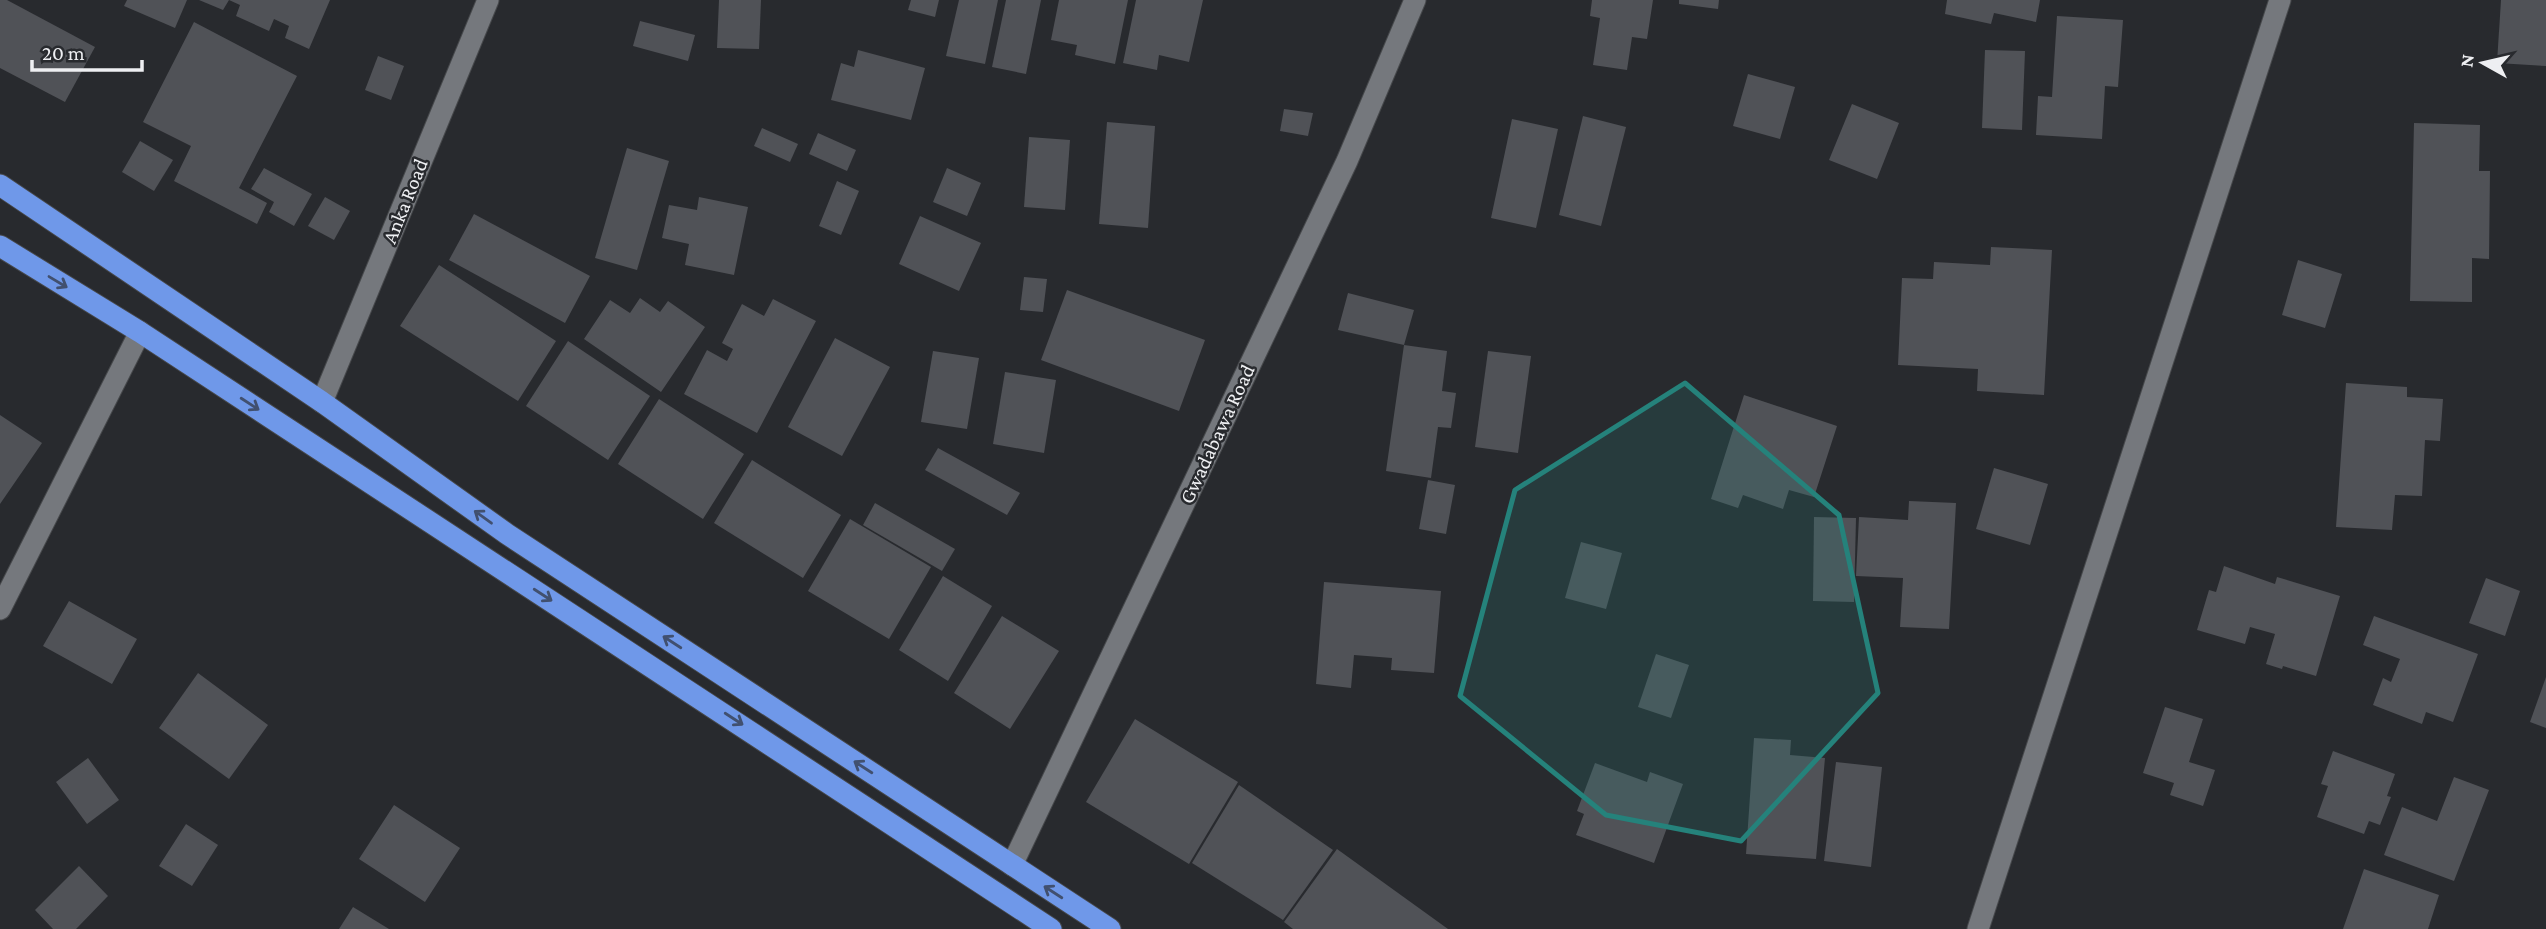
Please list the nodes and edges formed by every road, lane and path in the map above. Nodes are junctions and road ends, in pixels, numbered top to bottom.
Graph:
1 (488, 0) edge
2 (1415, 0) edge
3 (2280, 0) edge
4 (0, 185) edge
5 (0, 246) edge
6 (140, 332) junction
7 (322, 402) junction
8 (0, 609) edge
9 (1012, 865) junction
10 (1051, 929) edge
11 (1110, 929) edge
12 (1978, 929) edge

1 - 7 street, Anka Road
2 - 9 street, Gwadabawa Road
3 - 12 street
4 - 7 highway
5 -> 6 highway
6 - 8 street
6 -> 10 highway
9 -> 7 highway
11 -> 9 highway

